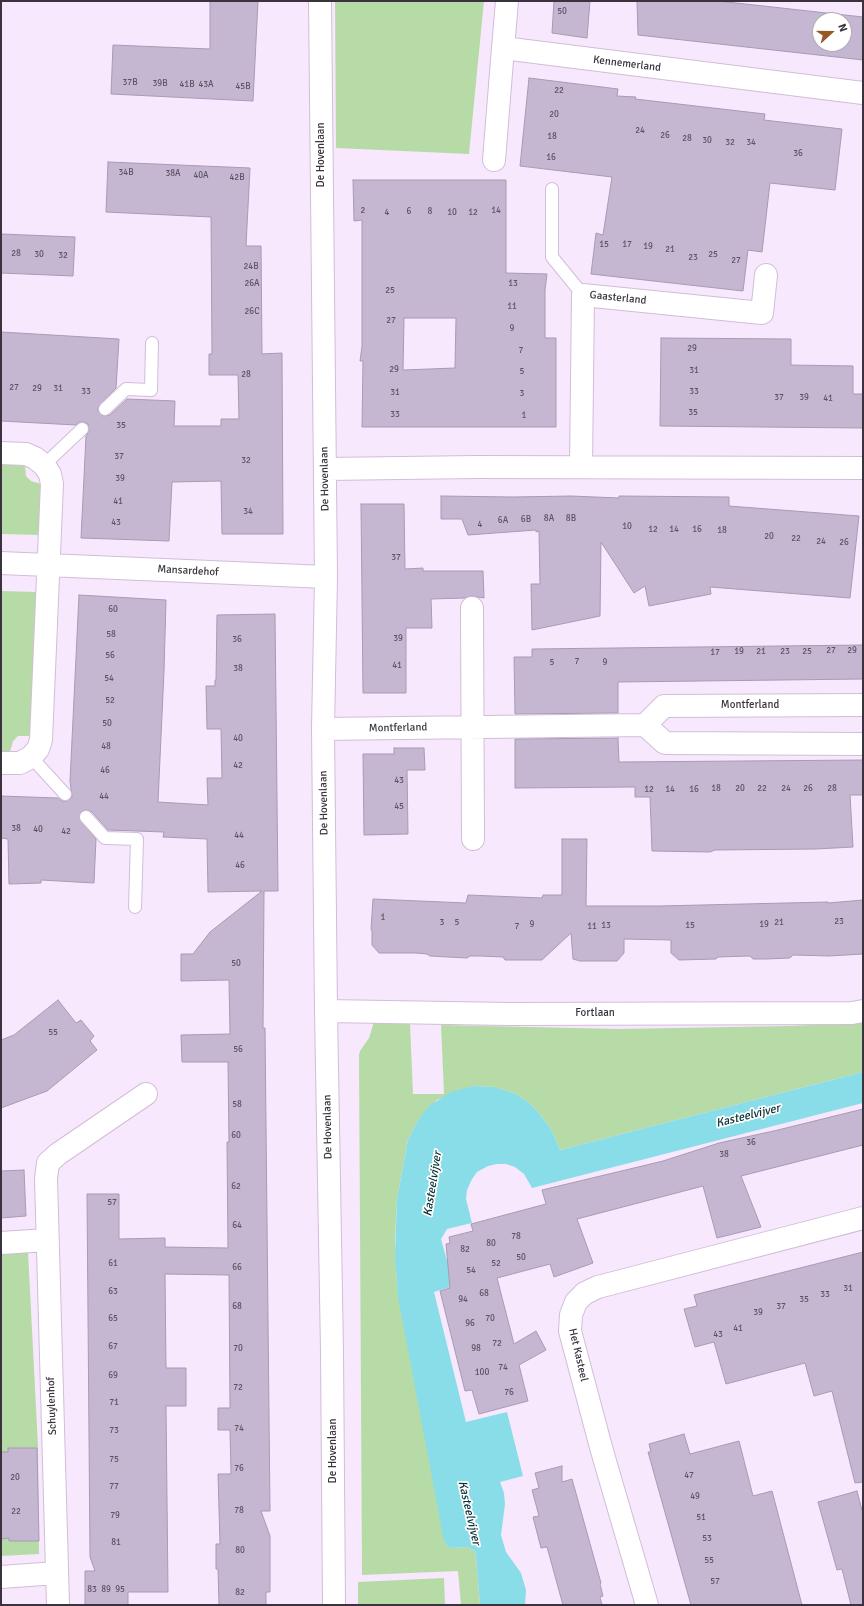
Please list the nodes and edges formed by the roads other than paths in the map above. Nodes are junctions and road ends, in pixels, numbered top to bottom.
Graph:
1 (320, 1) edge
2 (507, 1) edge
3 (503, 48) junction
4 (863, 93) edge
5 (494, 160) dead end
6 (552, 189) dead end
7 (766, 275) dead end
8 (583, 295) junction
9 (152, 343) dead end
10 (105, 409) dead end
11 (82, 429) dead end
12 (1, 453) edge
13 (44, 465) junction
14 (581, 467) junction
15 (863, 468) edge
16 (325, 469) junction
17 (1, 563) edge
18 (49, 565) junction
19 (326, 577) junction
20 (472, 608) dead end
21 (863, 706) edge
22 (645, 725) junction
23 (472, 726) junction
24 (324, 729) junction
25 (863, 744) edge
26 (31, 757) junction
27 (1, 763) edge
28 (65, 794) dead end
29 (86, 817) dead end
30 (472, 839) dead end
31 (135, 907) dead end
32 (326, 1011) junction
33 (863, 1012) edge
34 (146, 1094) dead end
35 (863, 1218) edge
36 (47, 1240) junction
37 (1, 1243) edge
38 (57, 1572) junction
39 (1, 1577) edge
40 (58, 1605) edge
41 (334, 1605) edge
42 (646, 1605) edge

1 - 16 street, De Hovenlaan
2 - 3 street
3 - 4 street, Kennemerland
3 - 5 street
6 - 8 lane
7 - 8 street, Gaasterland
8 - 14 street, Gaasterland
9 - 10 lane
11 - 13 lane
12 - 13 street
13 - 18 street
14 - 15 street
14 - 16 street
16 - 19 street, De Hovenlaan
17 - 18 street, Mansardehof
18 - 19 street, Mansardehof
18 - 26 street
19 - 24 street, De Hovenlaan
20 - 23 street
21 - 22 street, Montferland
22 - 23 street, Montferland
22 - 25 street
23 - 24 street, Montferland
23 - 30 street
24 - 32 street, De Hovenlaan
26 - 27 street
26 - 28 lane
29 - 31 lane
32 - 33 street, Fortlaan
32 - 41 street, De Hovenlaan
34 - 36 street, Schuylenhof
35 - 42 street, Het Kasteel
36 - 37 street
36 - 38 street, Schuylenhof
38 - 39 street
38 - 40 street, Schuylenhof

